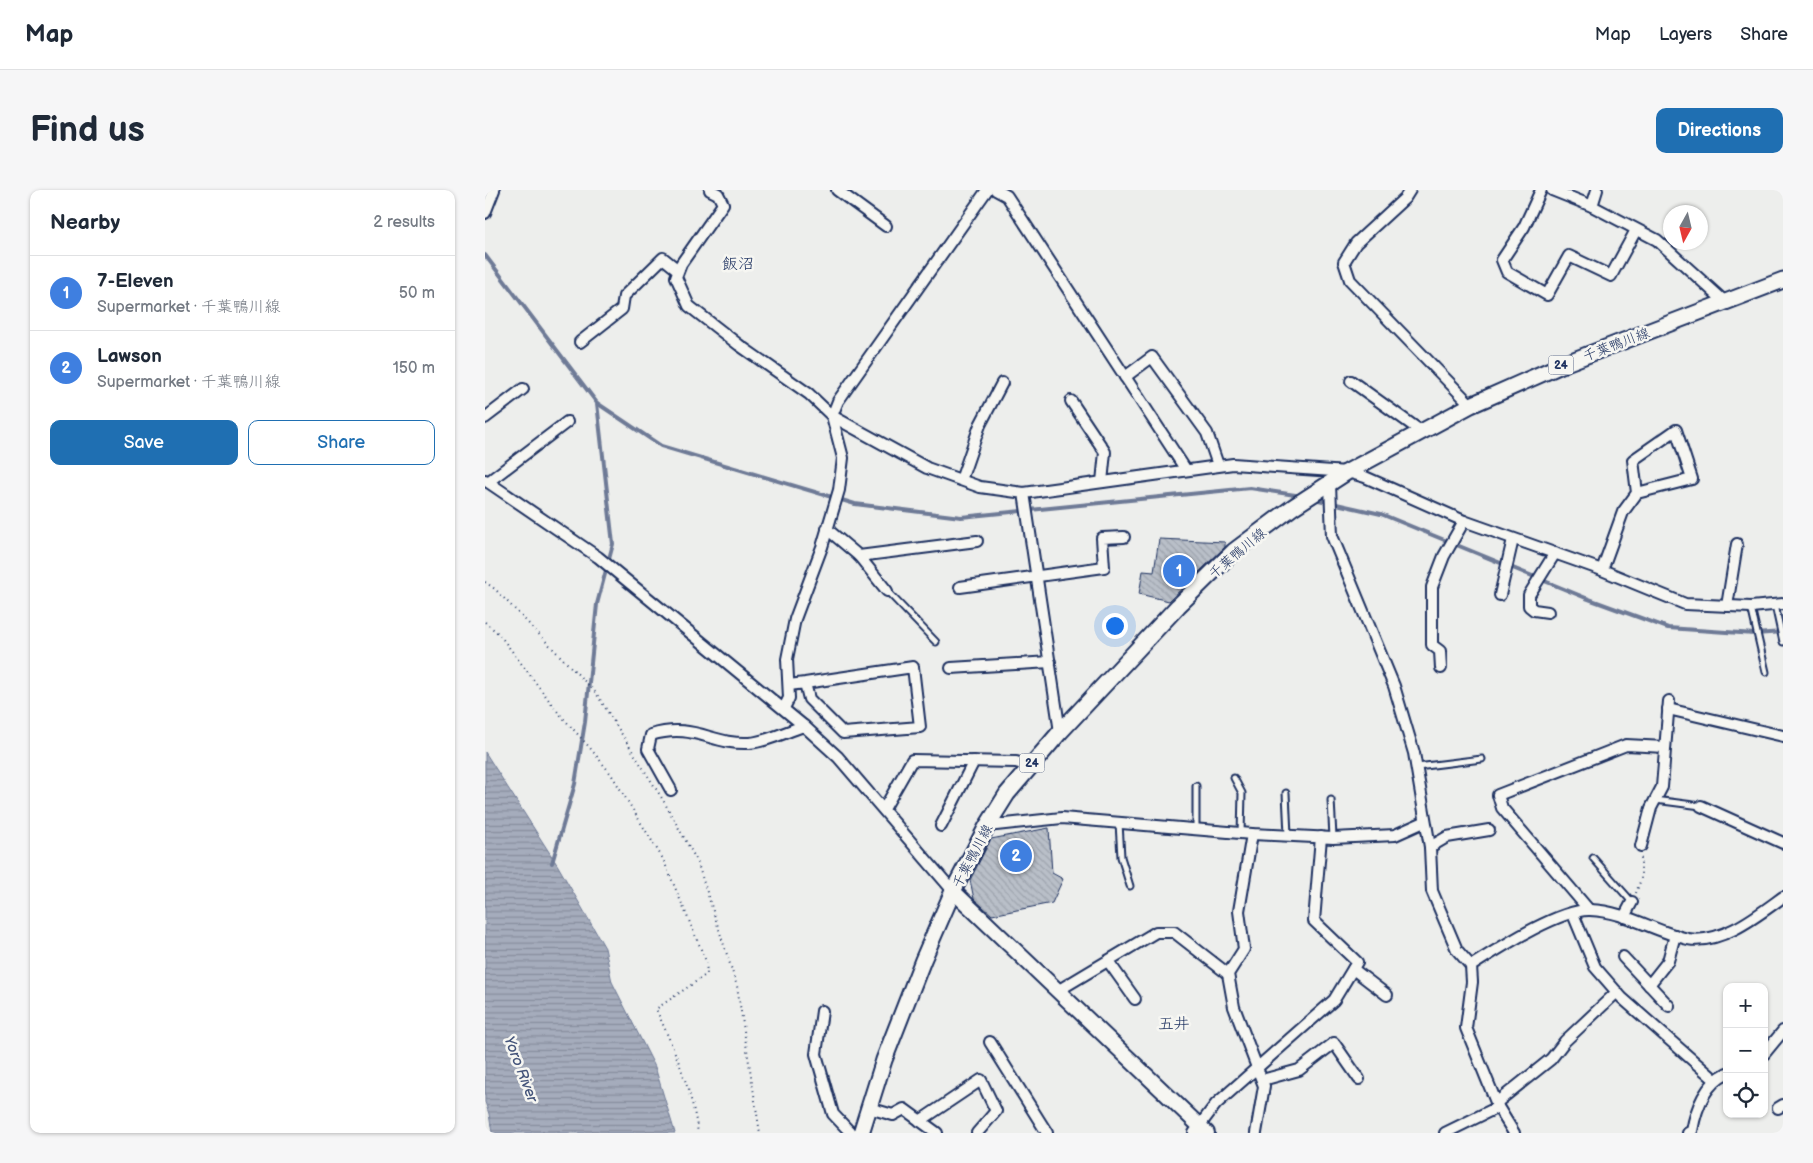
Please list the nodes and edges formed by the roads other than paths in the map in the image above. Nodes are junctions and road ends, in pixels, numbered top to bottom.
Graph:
1 (494, 190) edge
2 (837, 190) edge
3 (987, 190) edge
4 (996, 190) edge
5 (1410, 190) edge
6 (1541, 190) edge
7 (1552, 190) edge
8 (1597, 190) edge
9 (716, 191) edge
10 (1592, 206) junction
11 (485, 213) edge
12 (886, 226) dead end
13 (1636, 230) junction
14 (678, 270) junction
15 (1783, 280) edge
16 (1725, 302) junction
17 (580, 342) dead end
18 (1125, 377) junction
19 (1351, 381) dead end
20 (1003, 383) dead end
21 (523, 389) dead end
22 (1071, 402) dead end
23 (1471, 405) junction
24 (833, 416) junction
25 (485, 418) edge
26 (567, 422) dead end
27 (1422, 432) junction
28 (1219, 465) junction
29 (1186, 470) junction
30 (1347, 472) junction
31 (961, 480) junction
32 (487, 481) edge
33 (1102, 482) junction
34 (1330, 484) junction
35 (1024, 493) junction
36 (1637, 493) junction
37 (1464, 521) junction
38 (827, 529) junction
39 (1123, 537) dead end
40 (1513, 538) junction
41 (977, 541) dead end
42 (1737, 544) dead end
43 (1555, 553) junction
44 (859, 556) junction
45 (1602, 570) junction
46 (1037, 576) junction
47 (960, 587) dead end
48 (887, 591) joint
49 (1500, 595) dead end
50 (1779, 605) edge
51 (1727, 606) junction
52 (1751, 607) junction
53 (1548, 612) dead end
54 (936, 642) dead end
55 (1783, 642) edge
56 (1050, 662) junction
57 (951, 668) dead end
58 (1441, 668) dead end
59 (1766, 672) dead end
60 (805, 683) junction
61 (789, 685) junction
62 (784, 708) junction
63 (804, 726) junction
64 (1060, 732) junction
65 (1783, 736) edge
66 (1665, 747) junction
67 (1482, 759) dead end
68 (974, 761) junction
69 (1029, 766) junction
70 (1416, 767) junction
71 (1233, 778) dead end
72 (1196, 786) dead end
73 (671, 790) dead end
74 (1286, 793) dead end
75 (1331, 800) dead end
76 (1655, 800) junction
77 (1701, 806) joint
78 (884, 809) junction
79 (1424, 822) junction
80 (1119, 823) junction
81 (941, 826) dead end
82 (987, 826) junction
83 (1196, 830) junction
84 (1489, 830) dead end
85 (1241, 833) junction
86 (1252, 834) junction
87 (1288, 836) junction
88 (1321, 838) junction
89 (1333, 838) junction
90 (1783, 843) edge
91 (1641, 846) road end
92 (1430, 847) junction
93 (1593, 858) dead end
94 (1130, 886) dead end
95 (953, 891) junction
96 (1783, 897) edge
97 (1632, 902) joint
98 (1589, 910) junction
99 (1573, 914) junction
100 (1624, 917) junction
101 (1675, 935) junction
102 (1623, 957) dead end
103 (1108, 961) junction
104 (1471, 966) junction
105 (1353, 969) junction
106 (1228, 974) junction
107 (1649, 985) junction
108 (1059, 990) junction
109 (1617, 992) junction
110 (1387, 995) dead end
111 (1135, 999) dead end
112 (1669, 1006) dead end
113 (822, 1011) dead end
114 (1783, 1031) edge
115 (990, 1042) dead end
116 (1768, 1049) edge
117 (1258, 1069) junction
118 (1723, 1075) edge
119 (1359, 1079) dead end
120 (1262, 1080) junction
121 (1714, 1080) junction
122 (1497, 1105) junction
123 (869, 1108) junction
124 (919, 1121) junction
125 (1200, 1131) edge
126 (851, 1133) edge
127 (861, 1133) edge
128 (937, 1133) edge
129 (977, 1133) edge
130 (1047, 1133) edge
131 (1256, 1133) edge
132 (1445, 1133) edge
133 (1514, 1133) edge
134 (1688, 1133) edge

1 - 11 street
2 - 12 street
3 - 24 street
4 - 18 street
5 - 23 street
6 - 13 street
7 - 10 street
8 - 10 street
9 - 14 street
10 - 13 street
13 - 16 street
14 - 17 street
14 - 24 street
15 - 16 main road, 千葉鴨川線 / 24
16 - 23 main road, 千葉鴨川線 / 24
18 - 28 street
18 - 29 street
19 - 27 street
20 - 31 street
21 - 25 street
22 - 33 street
23 - 27 main road, 千葉鴨川線 / 24
24 - 31 street
24 - 38 street
26 - 32 street
27 - 30 main road, 千葉鴨川線 / 24
28 - 29 street
28 - 30 street
29 - 33 street
30 - 34 main road, 千葉鴨川線 / 24
30 - 37 street
31 - 35 street
32 - 62 street
33 - 35 street
34 - 64 main road, 千葉鴨川線 / 24
34 - 70 street
35 - 46 street
36 - 36 street
36 - 45 street
37 - 40 street
37 - 58 street
38 - 44 street
38 - 61 street
39 - 46 street
40 - 43 street
40 - 49 street
41 - 44 street
42 - 51 street
43 - 45 street
43 - 53 street
44 - 48 street
45 - 51 street
46 - 47 street
46 - 56 street
48 - 54 lane
50 - 52 street
50 - 55 lane
51 - 52 street
52 - 59 lane
56 - 57 street
56 - 64 street
60 - 60 street
60 - 61 street
61 - 62 street
62 - 63 street
63 - 73 street
63 - 78 street
64 - 69 main road, 千葉鴨川線 / 24
65 - 66 street
66 - 76 street
66 - 98 street
67 - 70 lane
68 - 69 street
68 - 78 street
68 - 81 street
69 - 82 main road, 千葉鴨川線 / 24
70 - 79 street
71 - 85 lane
72 - 83 lane
74 - 87 lane
75 - 89 lane
76 - 77 lane
76 - 91 street
77 - 90 street
78 - 95 street
79 - 89 street
79 - 92 street
80 - 82 street
80 - 83 street
80 - 94 lane
82 - 95 main road, 千葉鴨川線 / 24
83 - 85 street
84 - 92 street
85 - 86 street
86 - 87 street
86 - 106 street
87 - 88 street
88 - 89 street
88 - 105 street
92 - 104 street
93 - 97 lane
95 - 108 street
95 - 123 main road, 千葉鴨川線 / 24
96 - 101 street
97 - 100 street
98 - 99 street
98 - 100 street
99 - 104 street
99 - 109 street
100 - 101 street
101 - 107 street
102 - 107 street
103 - 106 street
103 - 108 street
103 - 111 street
104 - 122 street
105 - 110 street
105 - 117 street
106 - 117 street
107 - 112 street
108 - 125 street
109 - 121 street
109 - 122 street
113 - 126 street
114 - 116 street
115 - 130 street
117 - 120 street
117 - 125 street
118 - 121 street
119 - 120 street
120 - 131 street
121 - 134 street
122 - 132 street
122 - 133 street
123 - 124 street
123 - 127 main road, 千葉鴨川線 / 24
124 - 128 street
124 - 129 street

